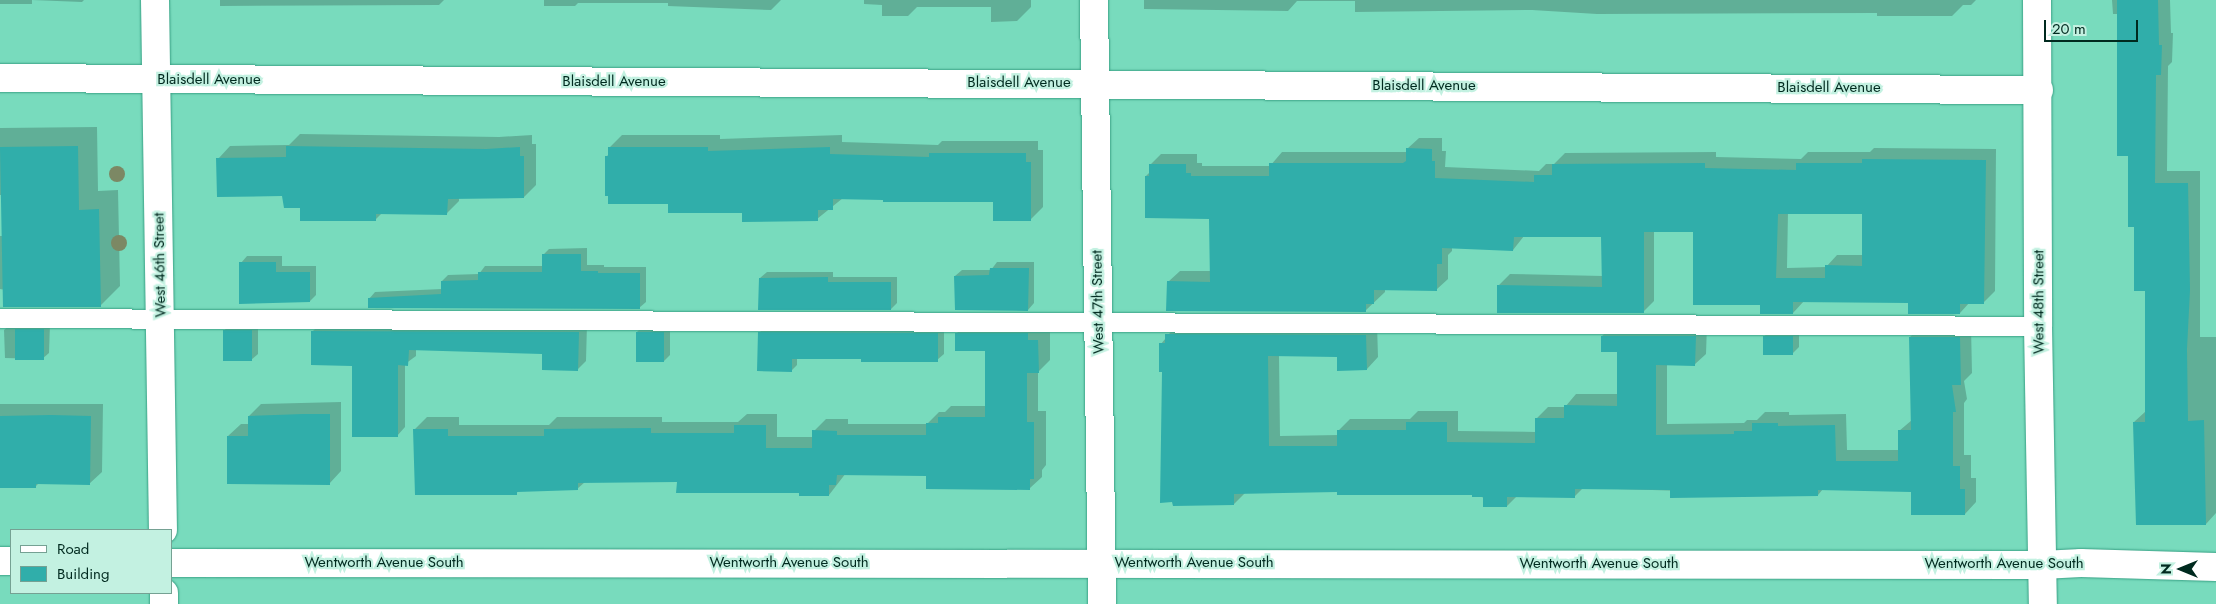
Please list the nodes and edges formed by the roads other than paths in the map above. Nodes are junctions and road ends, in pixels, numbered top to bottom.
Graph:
1 (155, 0) edge
2 (1094, 0) edge
3 (2037, 0) edge
4 (0, 78) edge
5 (157, 80) junction
6 (1095, 83) junction
7 (2039, 90) junction
8 (0, 318) edge
9 (160, 318) junction
10 (1098, 323) junction
11 (2038, 326) junction
12 (163, 529) edge
13 (172, 563) edge
14 (1102, 563) junction
15 (2042, 565) junction
16 (2216, 567) edge
17 (1102, 604) edge
18 (2043, 604) edge

1 - 5 street, West 46th Street
2 - 6 street, West 47th Street
3 - 7 street, West 48th Street
4 - 5 street, Blaisdell Avenue
5 - 6 street, Blaisdell Avenue
5 - 9 street, West 46th Street
6 - 7 street, Blaisdell Avenue
6 - 10 street, West 47th Street
7 - 11 street, West 48th Street
8 - 9 lane
9 - 10 lane
9 - 12 street, West 46th Street
10 - 11 lane
10 - 14 street, West 47th Street
11 - 15 street, West 48th Street
13 - 14 street, Wentworth Avenue South
14 - 15 street, Wentworth Avenue South
14 - 17 street, West 47th Street
15 - 16 street, Wentworth Avenue South
15 - 18 street, West 48th Street

